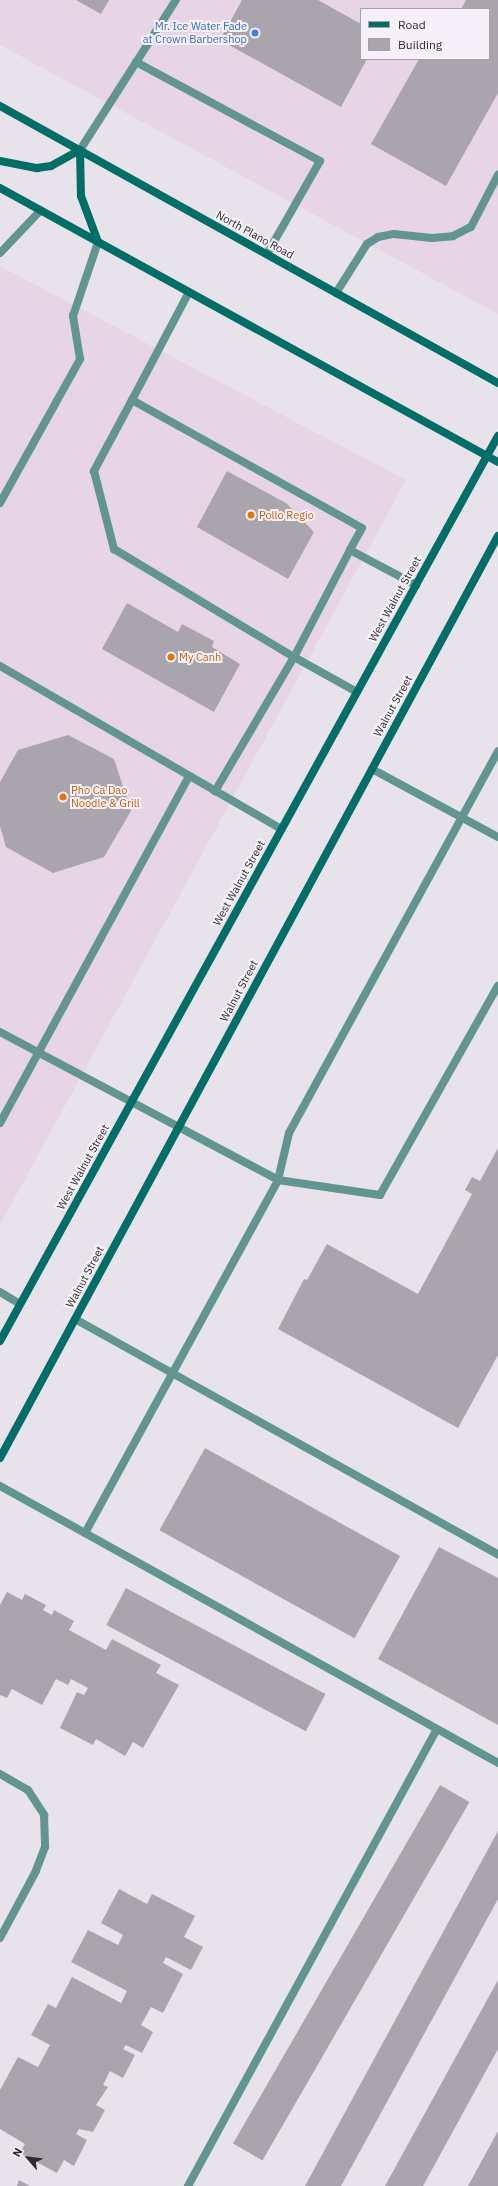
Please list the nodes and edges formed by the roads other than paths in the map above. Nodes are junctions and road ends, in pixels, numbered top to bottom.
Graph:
1 (176, 0) edge
2 (136, 62) junction
3 (0, 106) edge
4 (80, 150) junction
5 (0, 161) edge
6 (498, 175) edge
7 (0, 188) edge
8 (41, 210) junction
9 (98, 242) junction
10 (0, 253) edge
11 (267, 254) junction
12 (189, 292) junction
13 (336, 293) junction
14 (498, 383) edge
15 (132, 400) junction
16 (498, 436) edge
17 (487, 456) junction
18 (498, 462) edge
19 (0, 503) edge
20 (498, 536) edge
21 (350, 550) junction
22 (416, 585) junction
23 (294, 657) junction
24 (0, 666) edge
25 (357, 692) junction
26 (498, 754) edge
27 (372, 769) junction
28 (189, 776) junction
29 (215, 791) junction
30 (461, 817) junction
31 (281, 829) junction
32 (498, 837) edge
33 (498, 986) edge
34 (0, 1032) edge
35 (40, 1053) junction
36 (132, 1102) junction
37 (0, 1123) edge
38 (178, 1127) junction
39 (278, 1180) junction
40 (0, 1292) edge
41 (20, 1304) junction
42 (75, 1318) junction
43 (0, 1341) edge
44 (173, 1372) junction
45 (0, 1458) edge
46 (0, 1486) edge
47 (85, 1532) junction
48 (498, 1554) edge
49 (437, 1729) junction
50 (498, 1763) edge
51 (0, 1774) edge
52 (0, 1938) edge
53 (188, 2186) edge

1 - 2 street
2 - 4 street
2 - 11 street
3 - 4 main road, North Plano Road
4 - 5 main road
4 - 9 main road
4 - 11 main road, North Plano Road
6 - 13 street
7 - 8 main road
8 - 9 main road
8 - 10 street
9 - 12 main road
9 - 19 street
11 - 13 main road, North Plano Road
12 - 15 street
12 - 17 main road
13 - 14 main road, North Plano Road
15 - 21 street
15 - 23 street
16 - 17 main road, West Walnut Street
17 - 18 main road
17 - 22 main road, West Walnut Street
20 - 27 main road, Walnut Street
21 - 22 street
21 - 23 street
22 - 25 main road, West Walnut Street
23 - 25 street
23 - 29 street
24 - 28 street
25 - 31 main road, West Walnut Street
26 - 30 street
27 - 30 street
27 - 38 main road, Walnut Street
28 - 29 street
28 - 35 street
29 - 31 street
30 - 32 street
30 - 39 street
31 - 36 main road, West Walnut Street
33 - 39 street
34 - 35 street
35 - 36 street
35 - 37 street
36 - 38 street
36 - 41 main road, West Walnut Street
38 - 39 street
38 - 42 main road, Walnut Street
39 - 44 street
40 - 41 street
41 - 43 main road, West Walnut Street
42 - 44 street
42 - 45 main road, Walnut Street
44 - 47 street
44 - 48 street
46 - 47 street
47 - 49 street
49 - 50 street
49 - 53 street
51 - 52 street

